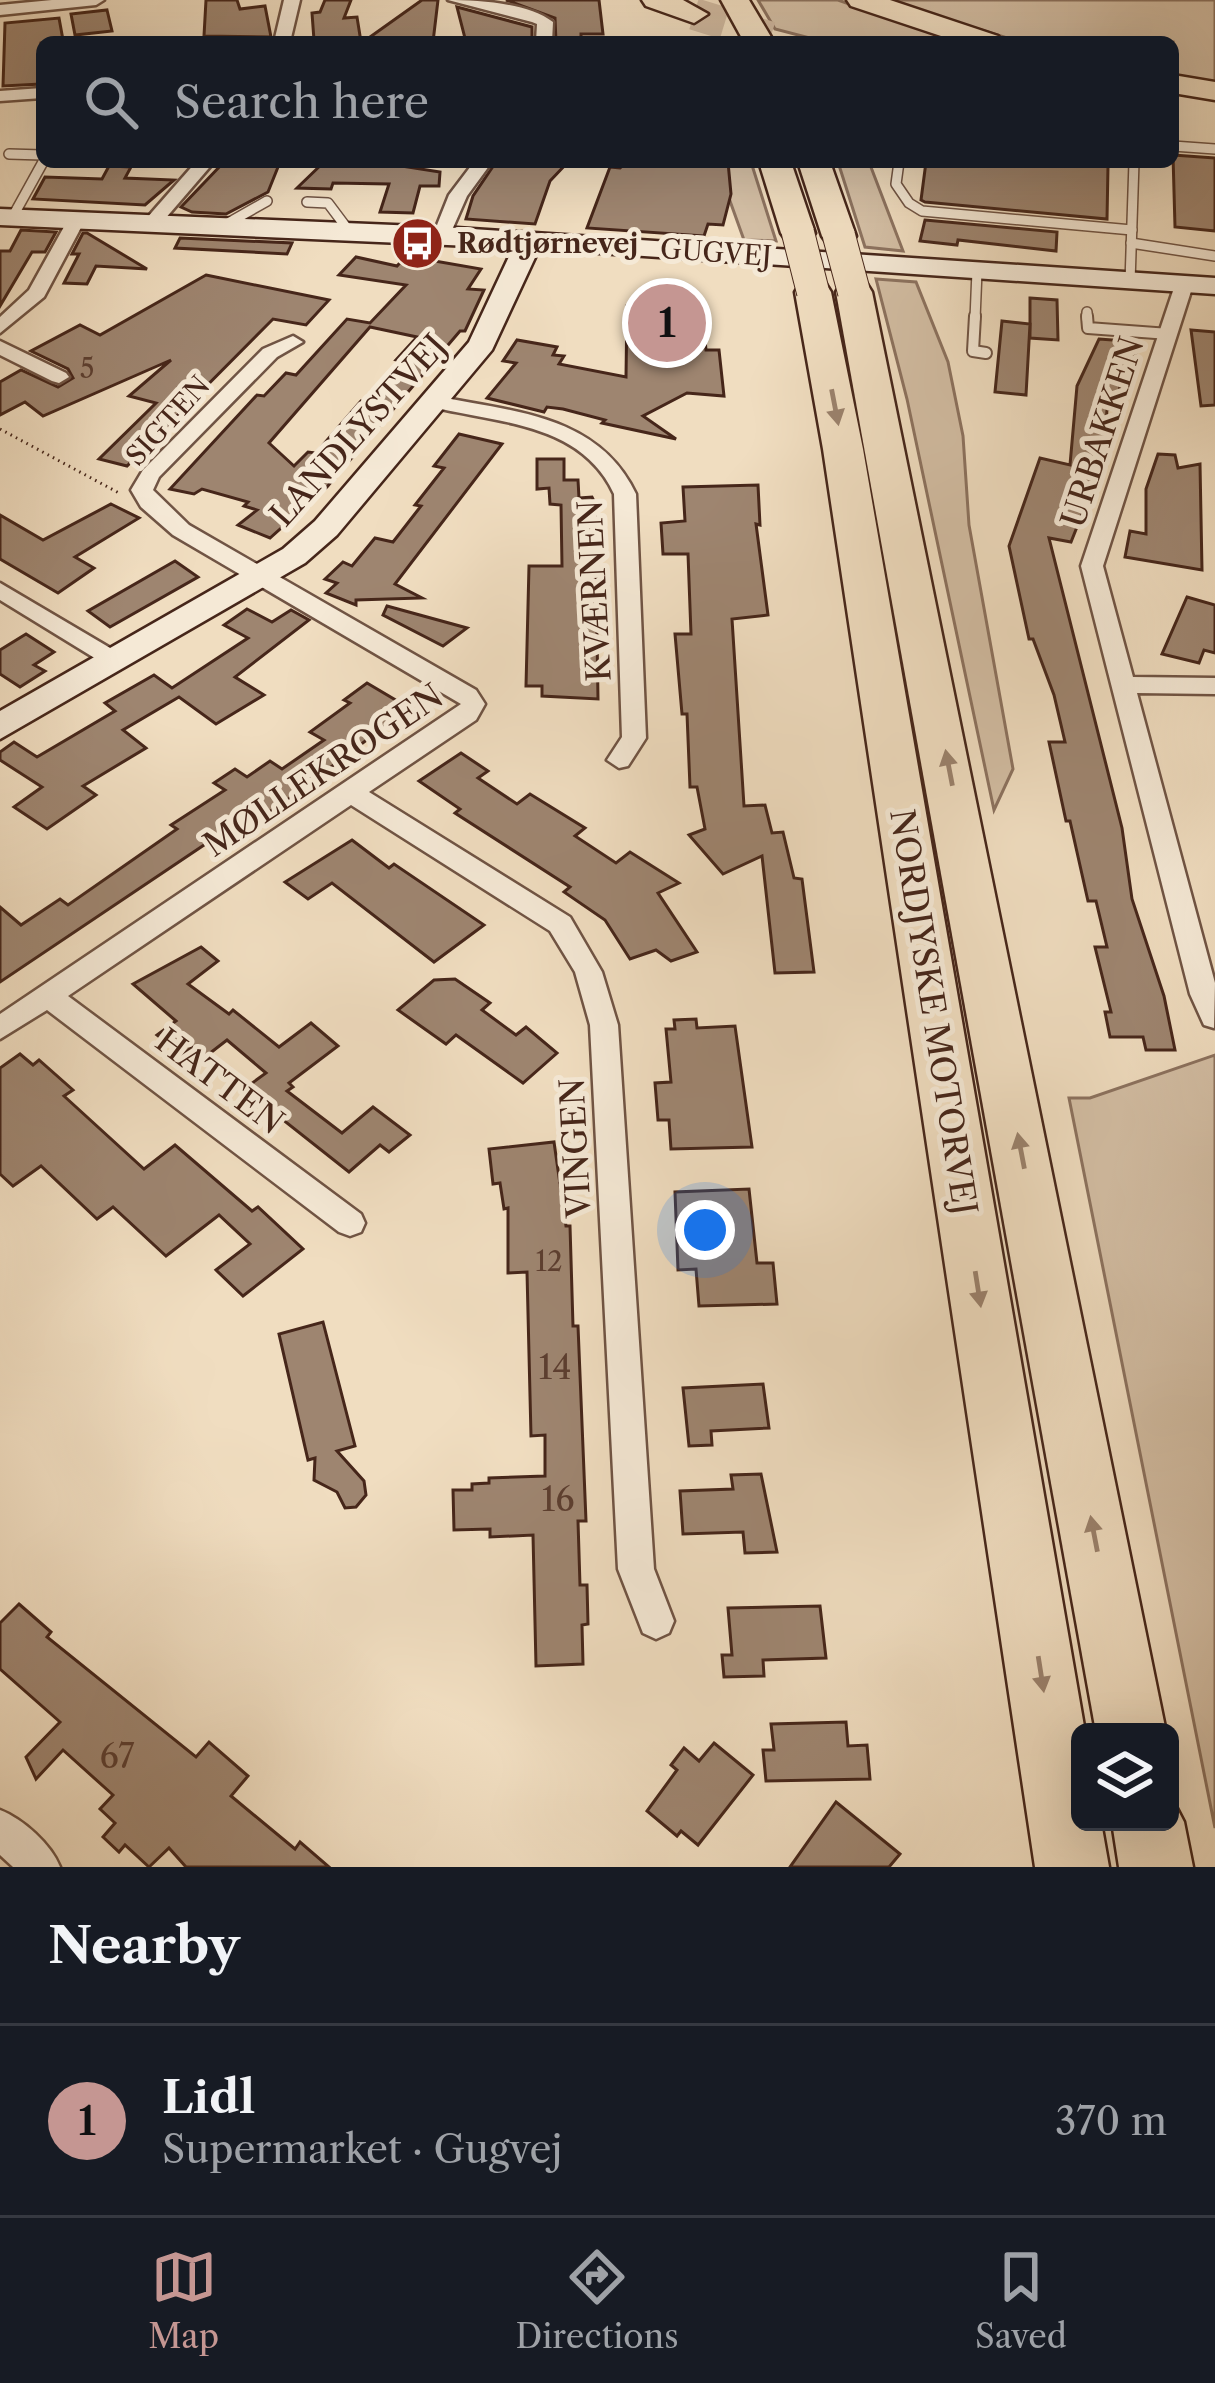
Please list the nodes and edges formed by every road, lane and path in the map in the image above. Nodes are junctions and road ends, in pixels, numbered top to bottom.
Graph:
1 (96, 0) edge
2 (292, 0) edge
3 (455, 0) edge
4 (656, 0) edge
5 (735, 0) edge
6 (861, 0) edge
7 (0, 10) edge
8 (703, 13) tunnel mouth
9 (283, 36) edge
10 (544, 36) edge
11 (756, 36) edge
12 (970, 36) edge
13 (1179, 85) edge
14 (1215, 91) edge
15 (36, 94) edge
16 (0, 97) edge
17 (1179, 101) edge
18 (1215, 105) edge
19 (1179, 146) edge
20 (1215, 149) edge
21 (9, 154) dead end
22 (36, 158) edge
23 (37, 168) edge
24 (200, 168) edge
25 (478, 168) edge
26 (778, 168) edge
27 (816, 168) edge
28 (898, 168) edge
29 (1134, 168) edge
30 (267, 201) dead end
31 (307, 202) dead end
32 (6, 218) edge
33 (76, 220) junction
34 (152, 223) junction
35 (223, 226) junction
36 (1132, 230) junction
37 (349, 231) junction
38 (442, 235) junction
39 (530, 240) junction
40 (1131, 243) junction
41 (1215, 256) edge
42 (977, 271) junction
43 (1130, 281) junction
44 (1184, 285) junction
45 (1215, 286) edge
46 (834, 292) junction
47 (1087, 312) dead end
48 (0, 327) edge
49 (1168, 334) junction
50 (292, 342) dead end
51 (0, 346) edge
52 (986, 353) dead end
53 (59, 377) dead end
54 (435, 402) junction
55 (0, 429) edge
56 (115, 493) dead end
57 (258, 578) junction
58 (0, 590) edge
59 (114, 661) junction
60 (1124, 685) junction
61 (1215, 686) edge
62 (0, 727) edge
63 (619, 760) dead end
64 (351, 793) junction
65 (48, 996) junction
66 (1214, 1017) edge
67 (0, 1028) edge
68 (350, 1223) dead end
69 (656, 1621) dead end
70 (1129, 1723) edge
71 (0, 1829) edge
72 (1150, 1831) edge
73 (41, 1867) edge
74 (1072, 1867) edge
75 (1156, 1867) edge

1 - 7 street
2 - 9 street
3 - 10 street
4 - 8 highway
5 - 11 highway
6 - 12 highway
13 - 14 highway
15 - 16 street
17 - 18 highway
19 - 20 lane
21 - 22 lane
23 - 32 lane
24 - 34 street
25 - 38 street
26 - 46 highway, NORDJYSKE MOTORVEJ, bridge
27 - 46 highway, NORDJYSKE MOTORVEJ, bridge
28 - 36 lane
29 - 36 lane
30 - 35 lane
31 - 37 lane
32 - 33 street, GUGVEJ
33 - 34 street, GUGVEJ
33 - 48 street
34 - 35 street, GUGVEJ
35 - 37 street, GUGVEJ
36 - 40 lane
37 - 38 street, GUGVEJ
38 - 39 street, GUGVEJ
39 - 42 street, GUGVEJ
39 - 54 street, LANDLYSTVEJ
40 - 41 lane
40 - 43 lane
42 - 43 street, GUGVEJ
42 - 52 lane
43 - 44 street, GUGVEJ
44 - 45 street, GUGVEJ
44 - 49 street, URBAKKEN
70 -> 46 highway, NORDJYSKE MOTORVEJ
46 -> 74 highway, NORDJYSKE MOTORVEJ
47 - 49 lane
49 - 60 street, URBAKKEN
50 - 57 street, SIGTEN
51 - 53 street
54 - 57 street, LANDLYSTVEJ
54 - 63 street, KVÆRNEN
55 - 56 path
57 - 59 street, LANDLYSTVEJ
57 - 64 street, MØLLEKROGEN
58 - 59 street
59 - 62 street, LANDLYSTVEJ
60 - 61 street
60 - 66 street, URBAKKEN
64 - 65 street, MØLLEKROGEN
64 - 69 street, VINGEN
65 - 67 street, MØLLEKROGEN
65 - 68 street, HATTEN
71 - 73 street
72 - 75 highway

